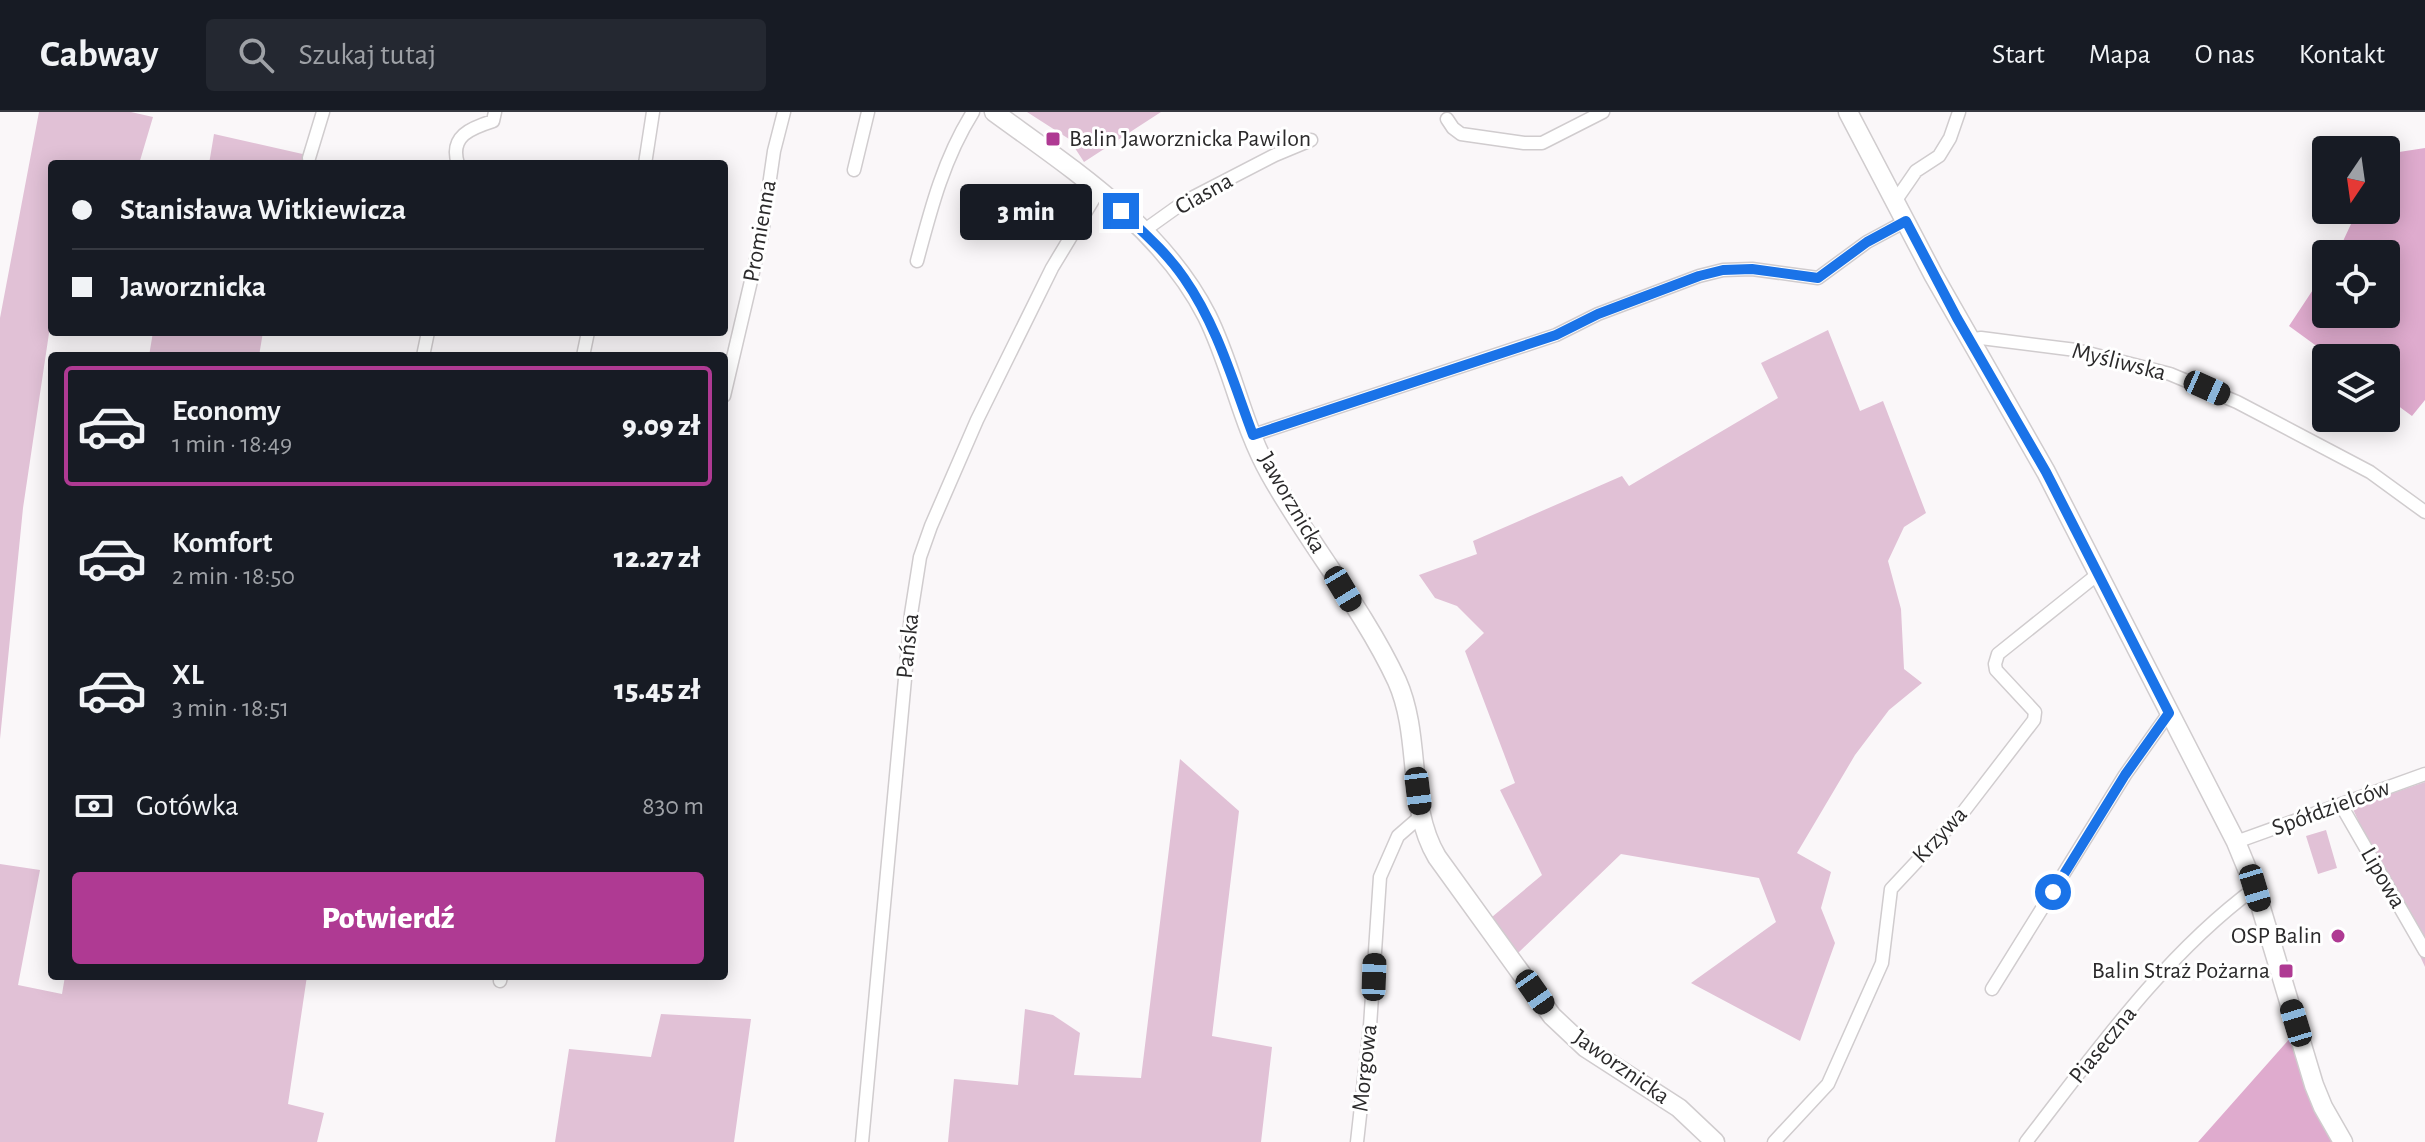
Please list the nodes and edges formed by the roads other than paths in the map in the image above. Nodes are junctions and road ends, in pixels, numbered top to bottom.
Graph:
1 (323, 112) edge
2 (495, 112) edge
3 (653, 112) edge
4 (784, 112) edge
5 (868, 112) edge
6 (973, 112) edge
7 (994, 112) edge
8 (1603, 112) edge
9 (1848, 112) edge
10 (1959, 112) edge
11 (1447, 119) dead end
12 (1311, 140) dead end
13 (309, 158) dead end
14 (456, 160) edge
15 (646, 160) edge
16 (854, 170) dead end
17 (1099, 190) junction
18 (1896, 200) junction
19 (1906, 221) junction
20 (1142, 232) junction
21 (917, 261) dead end
22 (1969, 340) junction
23 (728, 379) edge
24 (1253, 435) junction
25 (2425, 512) edge
26 (2098, 574) junction
27 (2169, 713) junction
28 (2425, 774) edge
29 (2341, 805) junction
30 (1421, 816) junction
31 (2236, 842) junction
32 (2255, 888) junction
33 (2425, 951) edge
34 (1992, 989) dead end
35 (862, 1142) edge
36 (1357, 1142) edge
37 (1715, 1142) edge
38 (1774, 1142) edge
39 (2026, 1142) edge
40 (2343, 1142) edge

1 - 13 street
2 - 14 street
3 - 15 street
4 - 23 street, Promienna
5 - 16 street
6 - 21 street
7 - 17 street, Jaworznicka
8 - 11 street
9 - 18 street
10 - 18 street
12 - 20 street, Ciasna
17 - 20 street, Jaworznicka
17 - 35 street, Pańska
18 - 19 street
19 - 22 street
19 - 24 street
20 - 24 street, Jaworznicka
22 - 25 street, Myśliwska
22 - 26 street
24 - 30 street, Jaworznicka
26 - 27 street
26 - 38 street, Krzywa
27 - 31 street
27 - 34 street
28 - 29 street, Spółdzielców
29 - 31 street, Spółdzielców
29 - 33 street, Lipowa
30 - 36 street, Morgowa
30 - 37 street, Jaworznicka
31 - 32 street
32 - 39 street, Piaseczna
32 - 40 street

